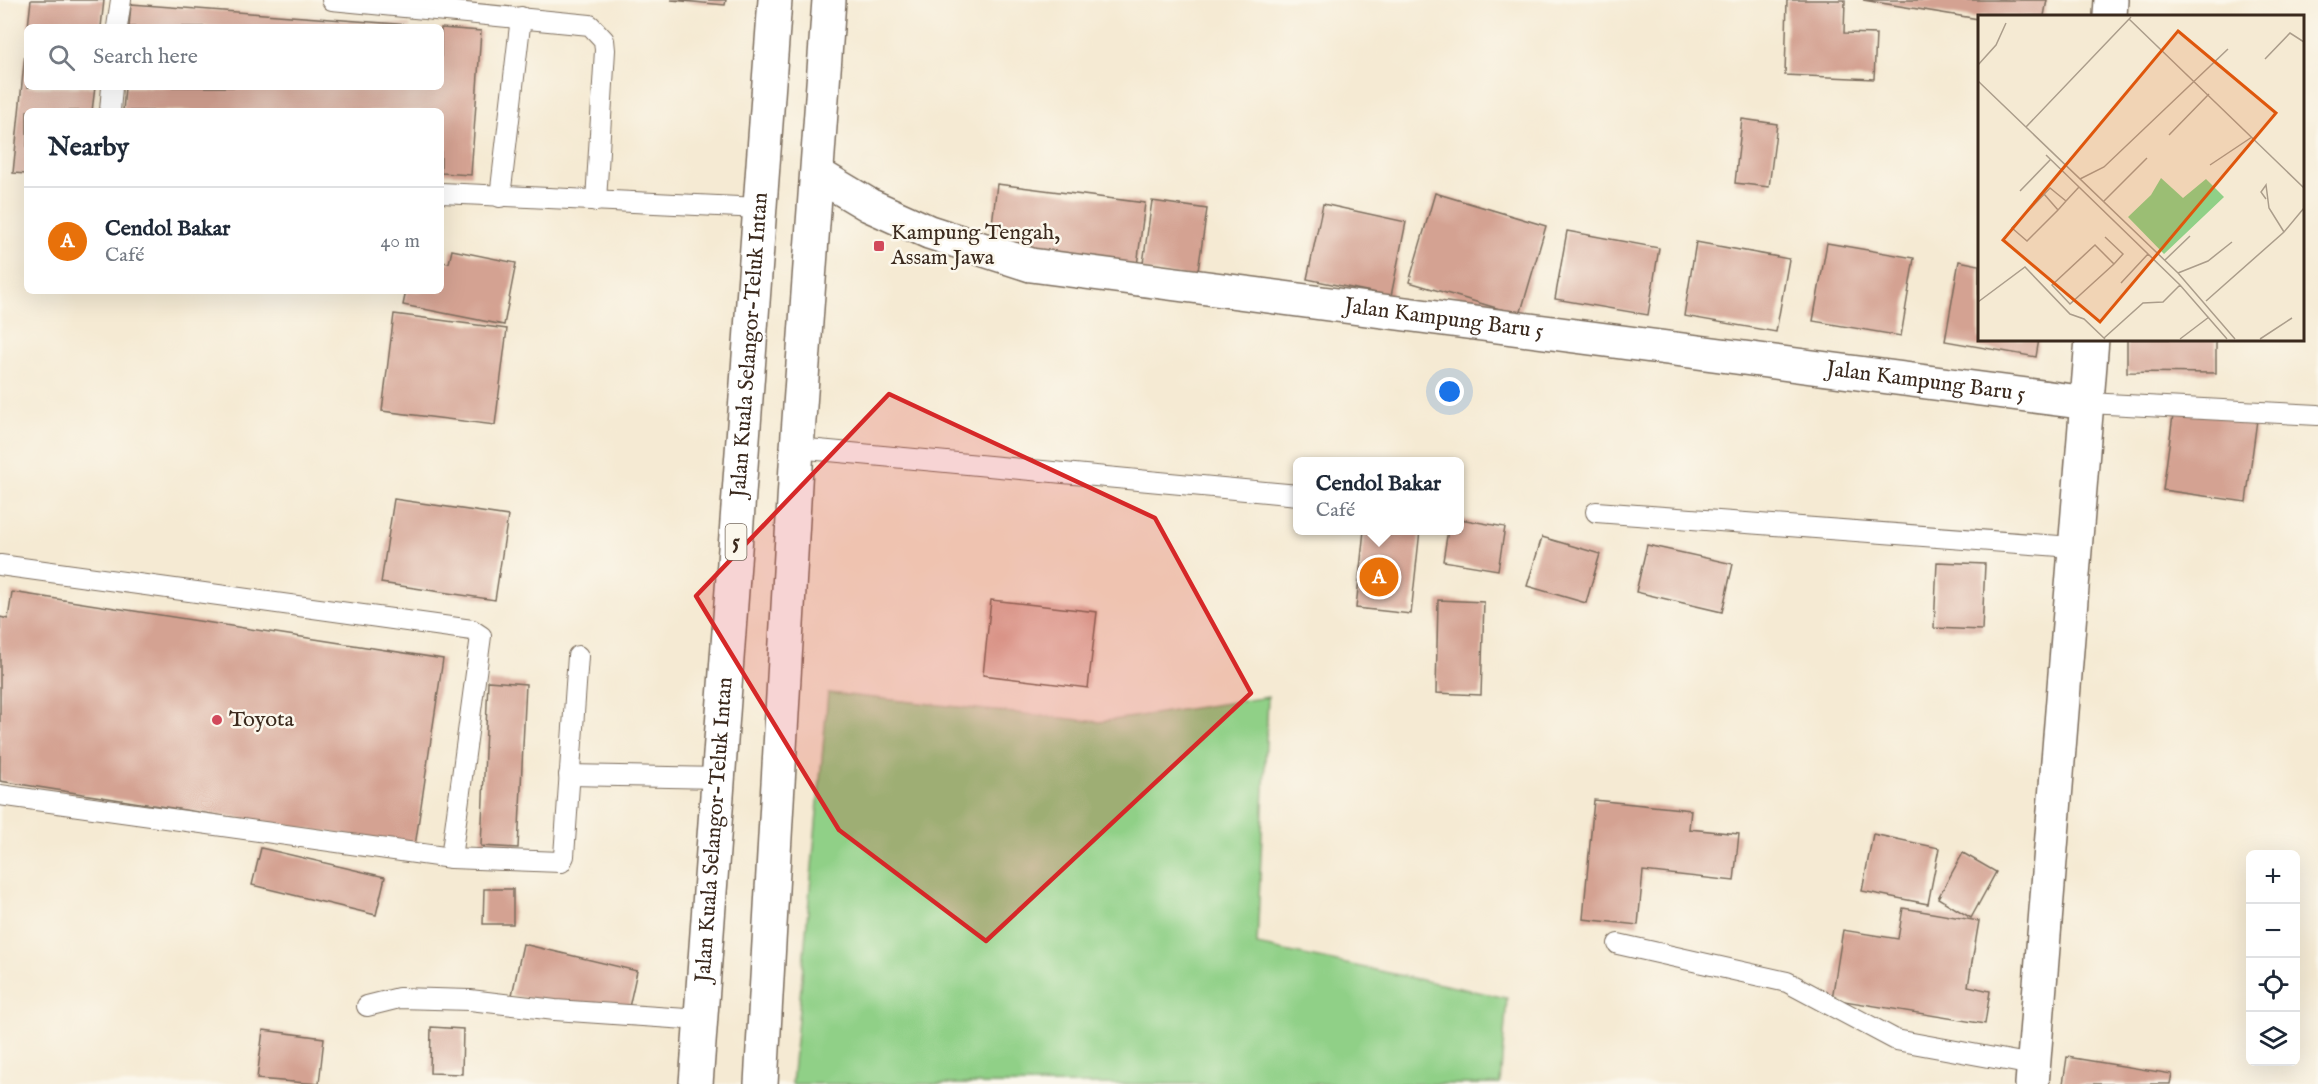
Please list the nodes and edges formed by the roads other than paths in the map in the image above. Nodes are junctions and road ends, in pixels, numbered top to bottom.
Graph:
1 (121, 0) edge
2 (332, 0) edge
3 (775, 0) edge
4 (829, 0) edge
5 (521, 17) junction
6 (117, 24) edge
7 (112, 90) edge
8 (110, 108) edge
9 (817, 174) junction
10 (444, 193) edge
11 (500, 197) junction
12 (596, 201) junction
13 (760, 208) junction
14 (2092, 340) edge
15 (2088, 403) junction
16 (2318, 415) edge
17 (797, 448) junction
18 (1293, 495) edge
19 (1596, 512) dead end
20 (2073, 547) junction
21 (0, 565) edge
22 (578, 656) dead end
23 (569, 775) junction
24 (719, 778) junction
25 (0, 795) edge
26 (451, 858) junction
27 (1618, 944) dead end
28 (367, 1006) dead end
29 (701, 1020) junction
30 (2032, 1074) edge
31 (696, 1084) edge
32 (762, 1084) edge

1 - 6 lane
2 - 5 lane
3 - 13 main road, Jalan Kuala Selangor-Teluk Intan / 5
4 - 9 main road
5 - 11 lane
5 - 12 lane
7 - 8 lane
9 - 15 main road, Jalan Kampung Baru 5
9 - 17 main road
10 - 11 lane
11 - 12 lane
12 - 13 lane
13 - 24 main road, Jalan Kuala Selangor-Teluk Intan / 5
14 - 15 main road
15 - 16 lane
15 - 20 main road
17 - 18 lane
17 - 32 main road
19 - 20 lane
20 - 30 main road
21 - 26 lane
22 - 23 lane
23 - 24 lane
23 - 26 lane
24 - 29 main road, Jalan Kuala Selangor-Teluk Intan / 5
25 - 26 lane
27 - 30 lane
28 - 29 lane
29 - 31 main road, Jalan Kuala Selangor-Teluk Intan / 5

